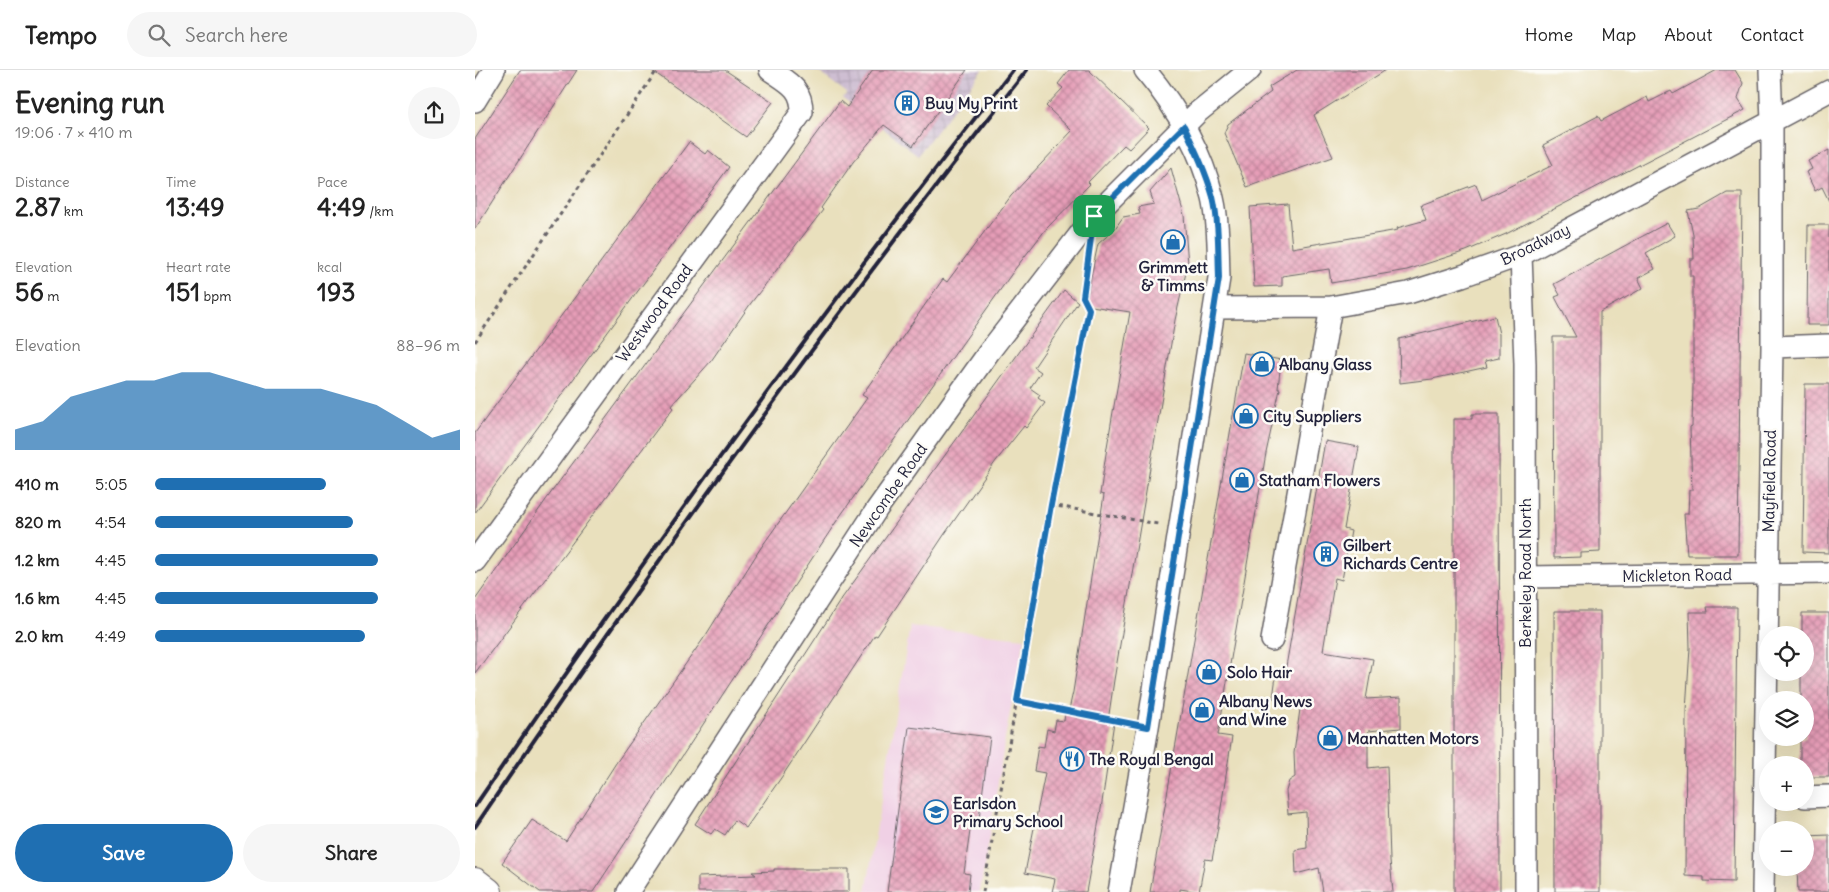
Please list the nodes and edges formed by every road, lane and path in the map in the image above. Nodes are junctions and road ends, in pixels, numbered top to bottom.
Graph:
1 (494, 70) edge
2 (657, 70) edge
3 (770, 70) edge
4 (1145, 70) edge
5 (1250, 70) edge
6 (1770, 70) edge
7 (1829, 92) edge
8 (475, 101) edge
9 (1773, 121) junction
10 (1184, 126) junction
11 (1094, 216) junction
12 (1521, 254) junction
13 (1331, 307) junction
14 (1215, 308) junction
15 (475, 342) edge
16 (1829, 345) edge
17 (1772, 346) junction
18 (1051, 505) junction
19 (1180, 528) junction
20 (475, 561) edge
21 (1829, 573) edge
22 (1767, 574) junction
23 (1525, 577) junction
24 (1271, 640) dead end
25 (1017, 701) junction
26 (1148, 727) junction
27 (1765, 756) edge
28 (1829, 796) edge
29 (1814, 797) edge
30 (1765, 811) edge
31 (475, 882) edge
32 (488, 892) edge
33 (628, 892) edge
34 (983, 892) edge
35 (1119, 892) edge
36 (1525, 892) edge
37 (1763, 892) edge

1 - 8 street
2 - 15 path
3 - 20 street, Westwood Road
4 - 10 street
5 - 10 street, Newcombe Road
6 - 9 street, Mayfield Road
7 - 9 street, Broadway
9 - 12 street, Broadway
9 - 17 street, Mayfield Road
10 - 11 street, Newcombe Road
10 - 14 street
11 - 18 path
11 - 33 street, Newcombe Road
12 - 13 street, Broadway
12 - 23 street, Berkeley Road North
13 - 14 street, Broadway
13 - 24 street
14 - 19 street
16 - 17 street
17 - 22 street, Mayfield Road
18 - 19 path
18 - 25 path
19 - 26 street
21 - 22 street, Mickleton Road
22 - 23 street, Mickleton Road
22 - 27 street, Mayfield Road
23 - 36 street, Berkeley Road North
25 - 26 path
25 - 34 path
26 - 35 street
28 - 29 street
30 - 37 street, Mayfield Road
31 - 32 main road

